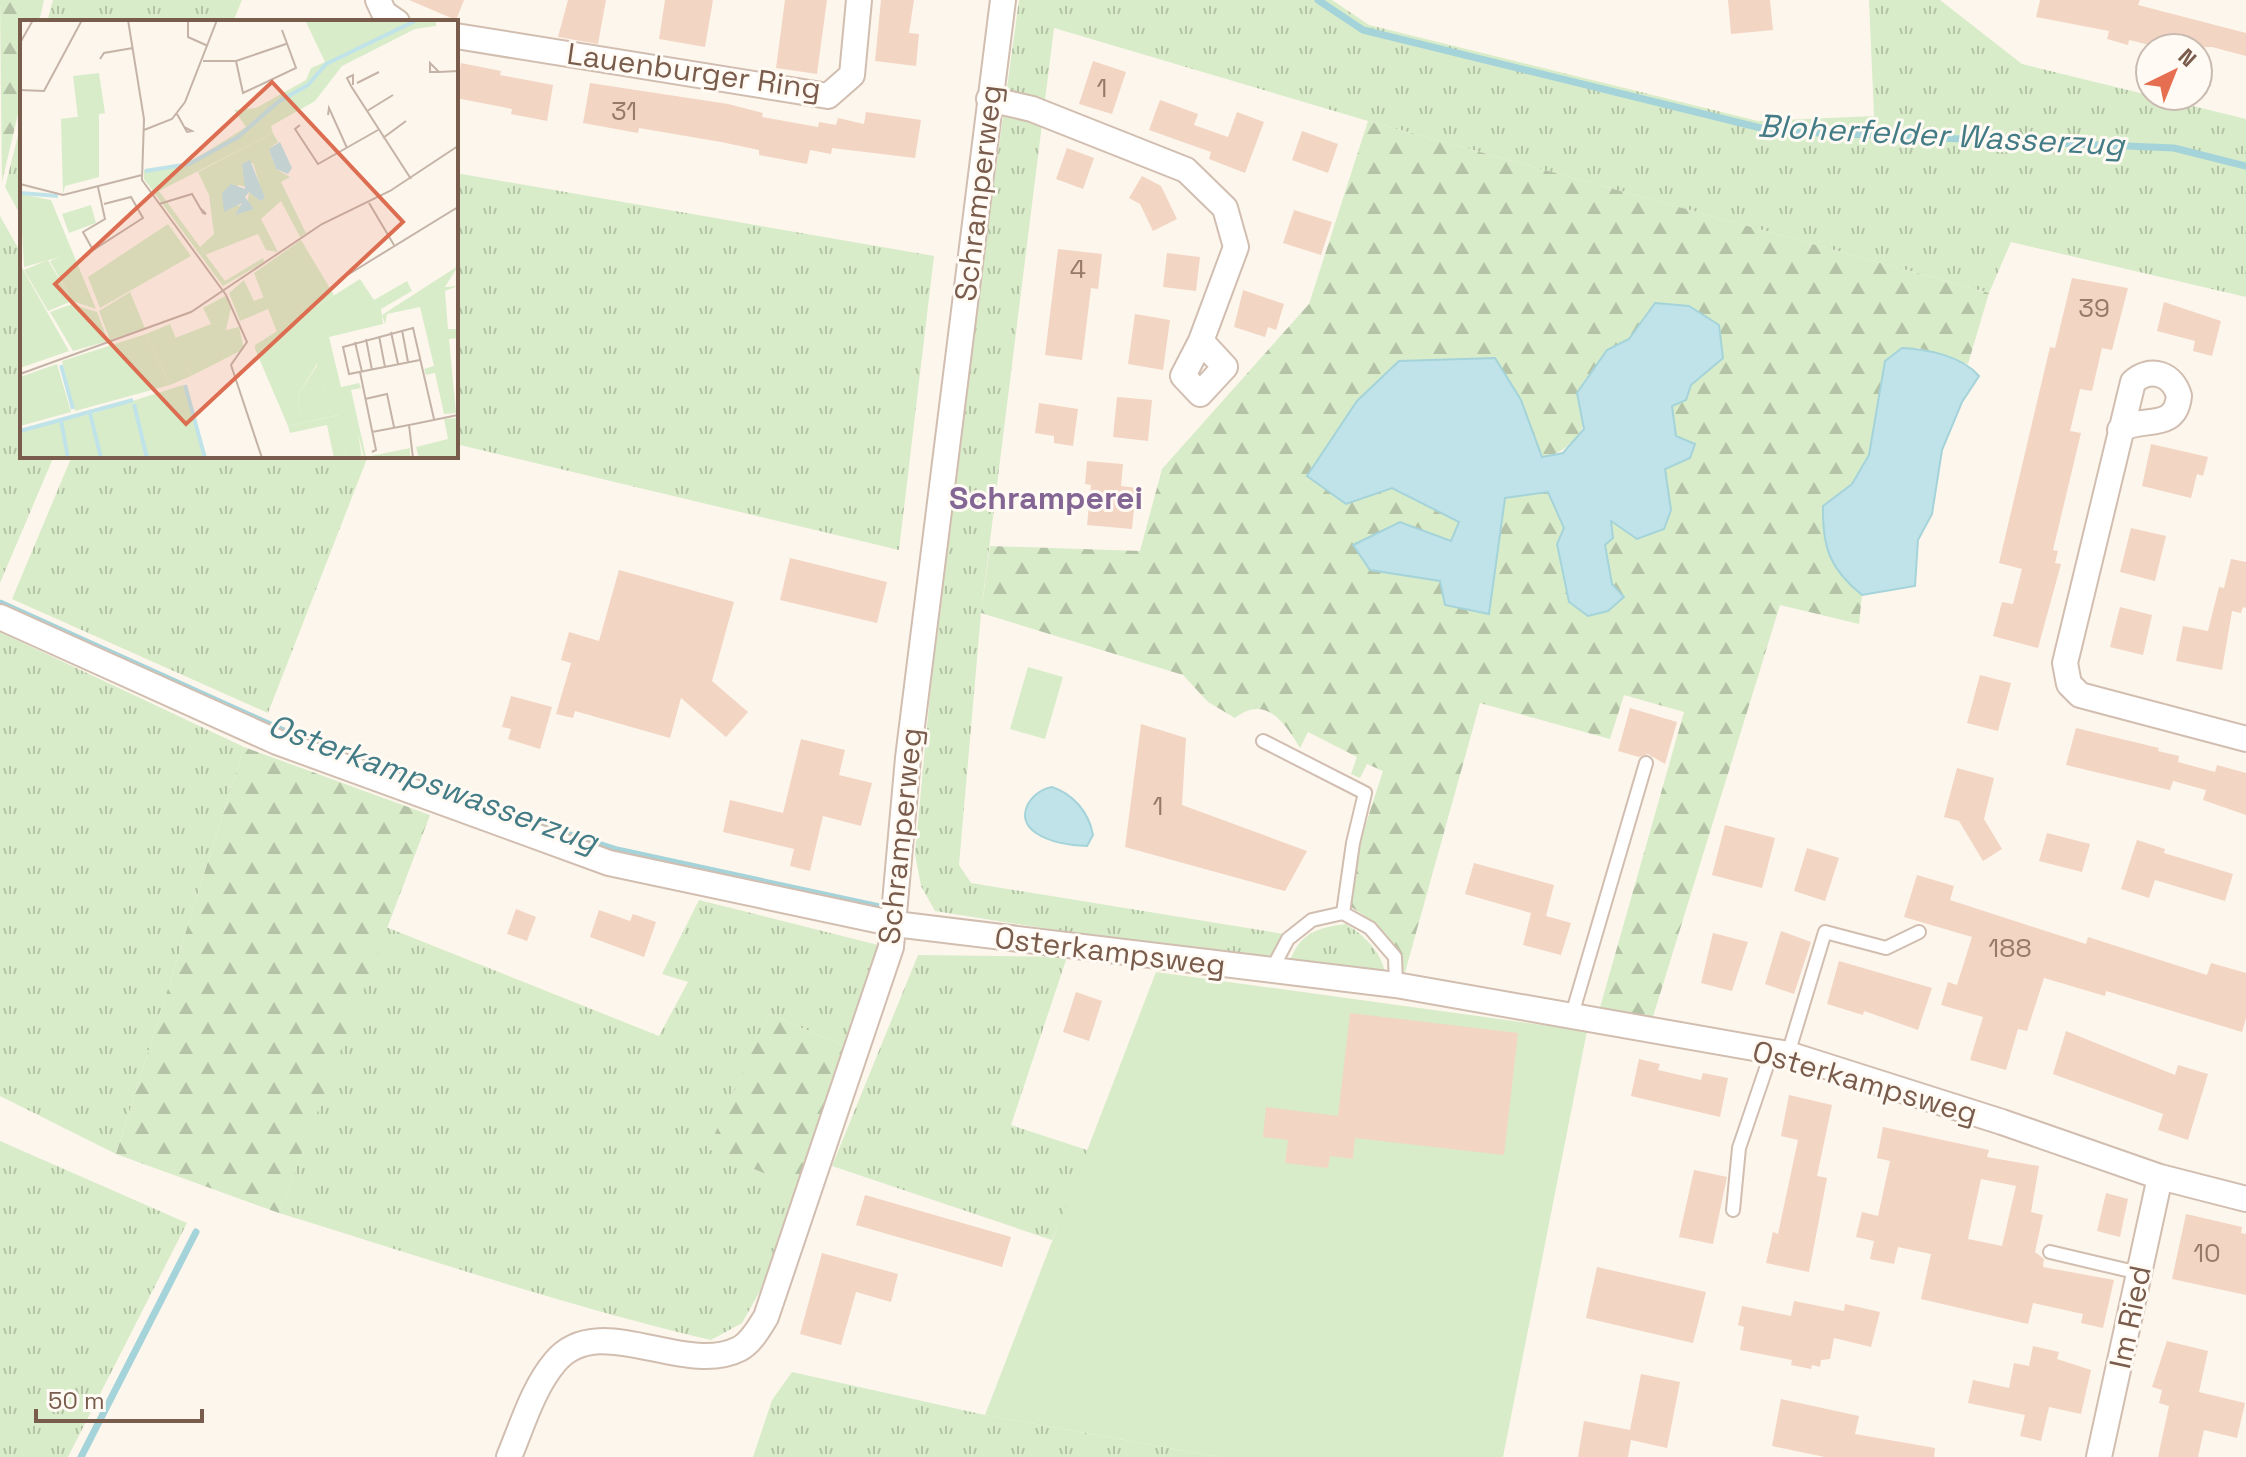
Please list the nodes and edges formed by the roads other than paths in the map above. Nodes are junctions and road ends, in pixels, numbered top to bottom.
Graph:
1 (378, 0) edge
2 (859, 0) edge
3 (1003, 0) edge
4 (394, 20) edge
5 (458, 36) edge
6 (989, 99) junction
7 (1201, 341) dead end
8 (2120, 430) dead end
9 (0, 617) edge
10 (2246, 739) edge
11 (1263, 741) dead end
12 (1646, 763) dead end
13 (1343, 913) junction
14 (895, 924) junction
15 (1919, 932) dead end
16 (1271, 971) junction
17 (1396, 985) junction
18 (1571, 1018) junction
19 (1780, 1053) junction
20 (2160, 1177) junction
21 (2246, 1199) edge
22 (1733, 1210) dead end
23 (2050, 1252) dead end
24 (2139, 1273) junction
25 (509, 1457) edge
26 (2099, 1457) edge

1 - 4 street
2 - 5 street, Lauenburger Ring
3 - 6 street, Schramperweg
6 - 7 street
6 - 14 street, Schramperweg
8 - 10 street
9 - 14 street, Osterkampsweg
11 - 13 lane
12 - 18 lane
13 - 16 lane
13 - 17 lane
14 - 16 street, Osterkampsweg
14 - 25 street, Schramperweg
15 - 19 lane
16 - 17 street, Osterkampsweg
17 - 18 street, Osterkampsweg
18 - 19 street, Osterkampsweg
19 - 20 street, Osterkampsweg
19 - 22 lane
20 - 21 street, Osterkampsweg
20 - 24 street, Im Ried
23 - 24 lane
24 - 26 street, Im Ried

